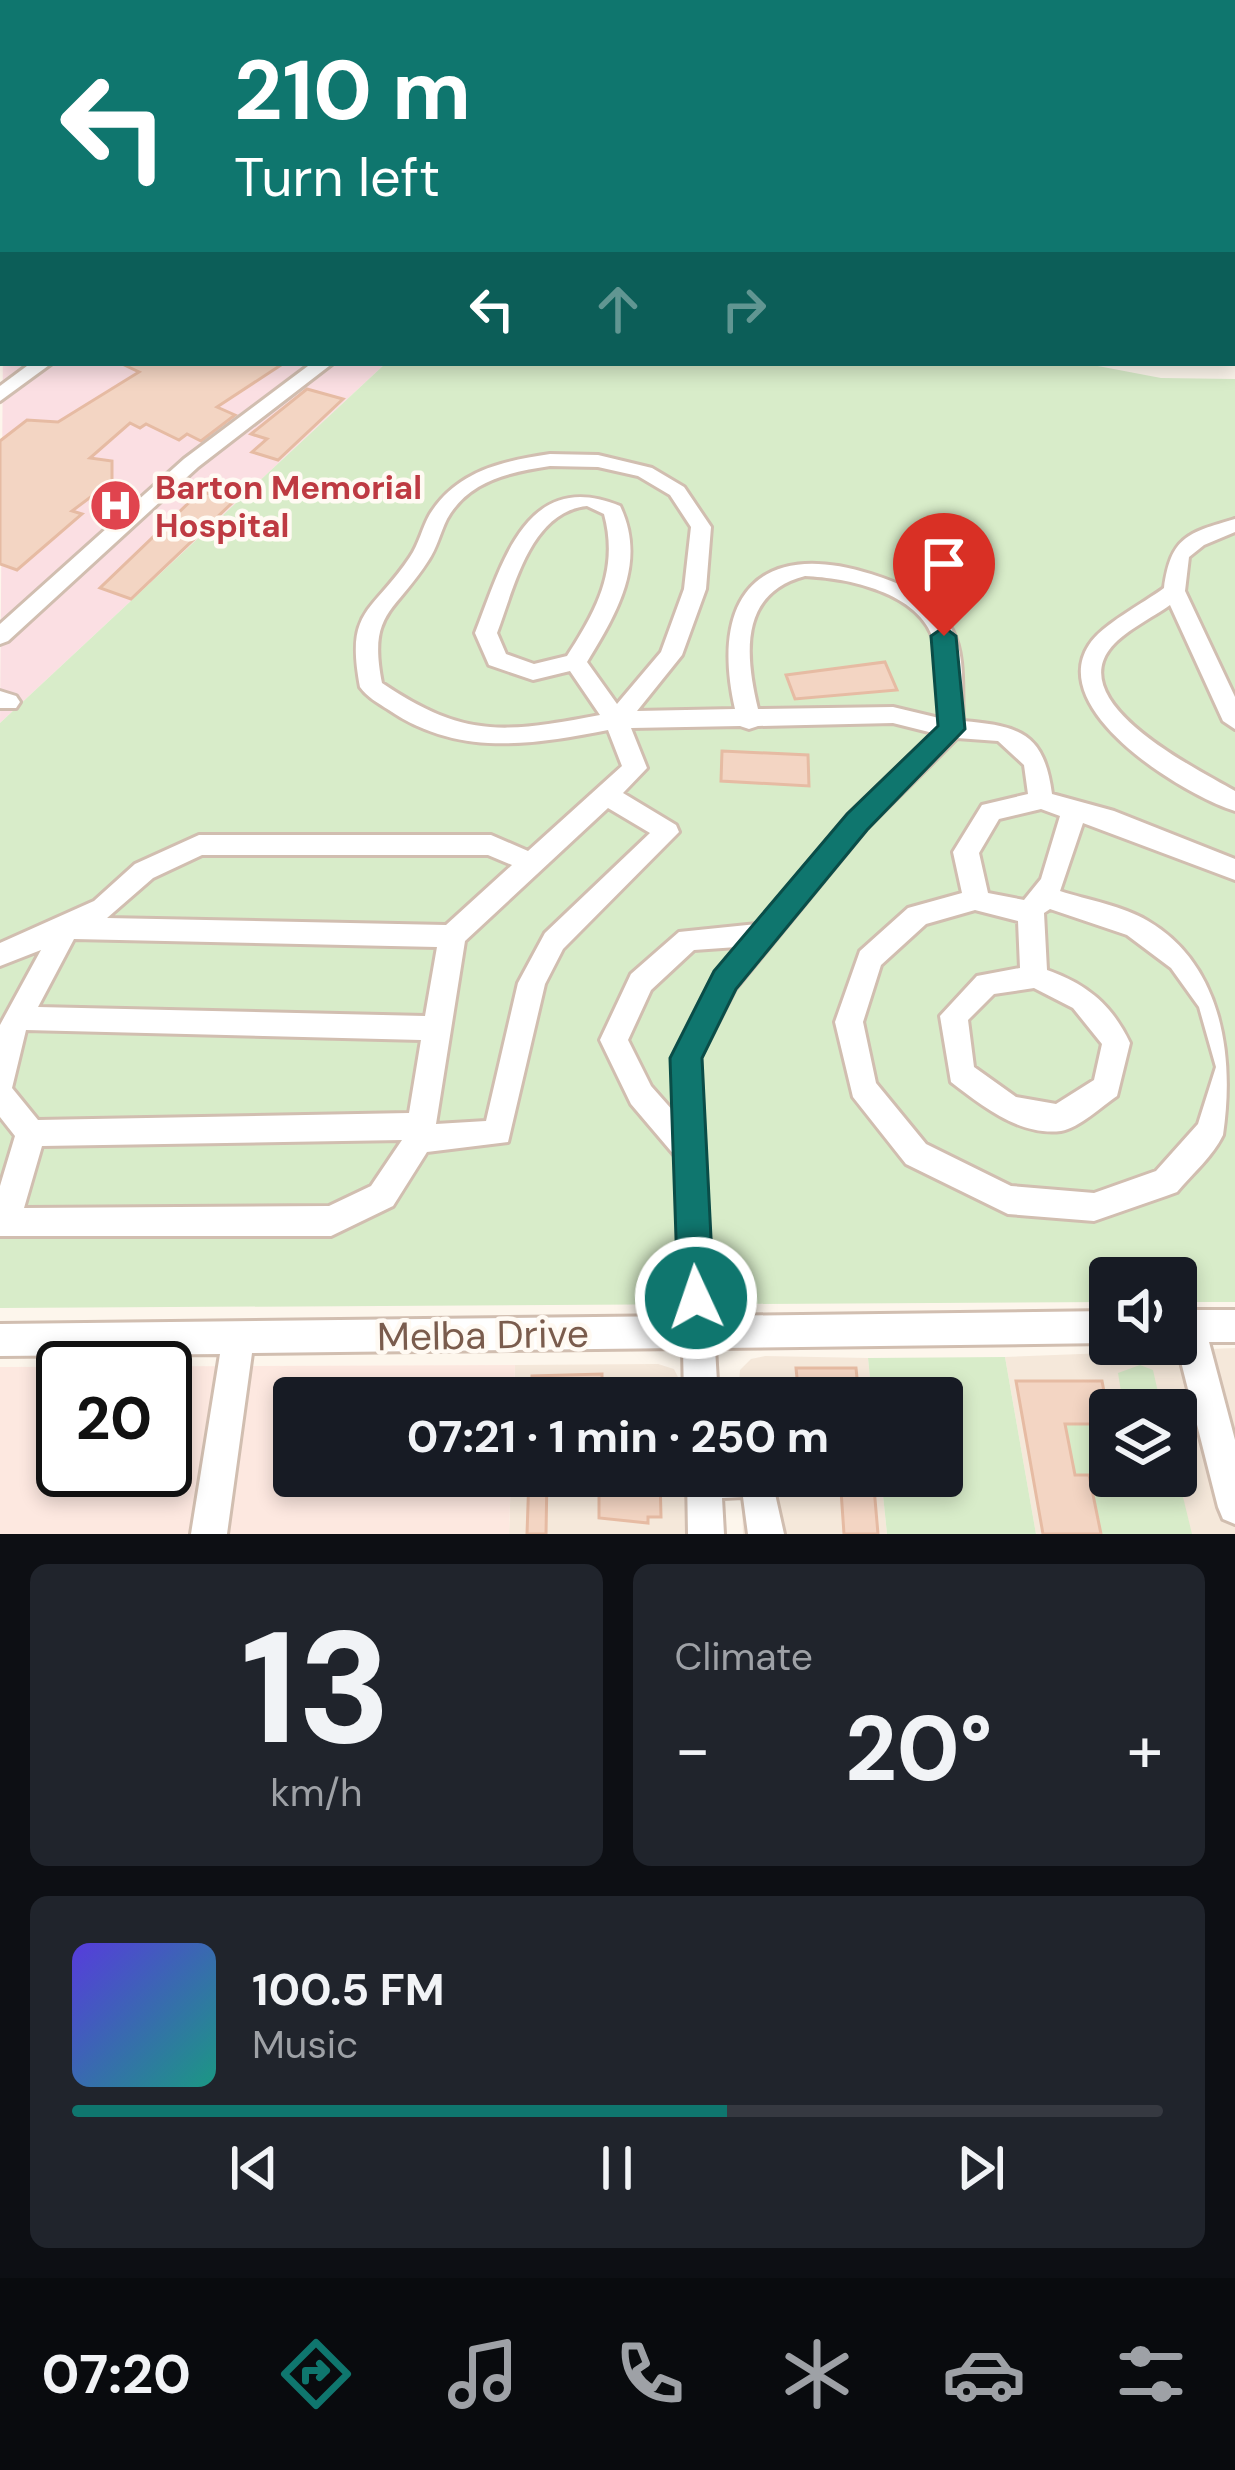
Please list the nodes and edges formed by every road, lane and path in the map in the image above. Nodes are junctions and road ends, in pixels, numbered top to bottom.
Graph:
1 (39, 366) edge
2 (320, 366) edge
3 (0, 394) edge
4 (1235, 525) edge
5 (1174, 591) junction
6 (0, 636) edge
7 (575, 662) junction
8 (616, 720) junction
9 (749, 721) junction
10 (1235, 721) edge
11 (952, 729) junction
12 (605, 794) junction
13 (1041, 800) junction
14 (1235, 802) edge
15 (1073, 811) junction
16 (530, 863) junction
17 (1235, 870) edge
18 (976, 899) junction
19 (1038, 903) junction
20 (66, 928) junction
21 (764, 934) junction
22 (452, 936) junction
23 (0, 955) edge
24 (1034, 976) junction
25 (437, 1028) junction
26 (9, 1030) edge
27 (0, 1082) edge
28 (0, 1095) edge
29 (31, 1133) junction
30 (420, 1133) junction
31 (690, 1152) junction
32 (1197, 1326) edge
33 (1235, 1326) edge
34 (1089, 1327) edge
35 (698, 1330) junction
36 (0, 1340) edge
37 (238, 1340) junction
38 (1194, 1365) edge
39 (700, 1377) edge
40 (705, 1497) edge
41 (760, 1497) edge
42 (1235, 1507) edge
43 (209, 1534) edge
44 (706, 1534) edge
45 (766, 1534) edge

1 - 3 street
2 - 6 street
4 - 5 street
5 - 10 street
5 - 14 street
7 - 7 street
7 - 8 street
8 - 8 street
8 - 9 street
8 - 12 street
9 - 11 street
9 - 11 street
11 - 13 street
11 - 21 street
12 - 16 street
12 - 30 street
13 - 15 street
13 - 18 street
15 - 17 street
15 - 19 street
16 - 20 street
16 - 22 street
18 - 19 street
18 - 19 street
19 - 24 street
20 - 22 street
20 - 23 street
20 - 26 street
21 - 31 street
21 - 31 street
22 - 25 street
24 - 24 street
25 - 26 street
25 - 30 street
26 - 27 street
28 - 29 street
29 - 30 street
29 - 30 street
31 - 35 street
32 - 33 street
34 - 35 street, Melba Drive
35 - 37 street, Melba Drive
35 - 39 street
36 - 37 street, Melba Drive
37 - 43 street
38 - 42 street
40 - 44 street
41 - 45 street

